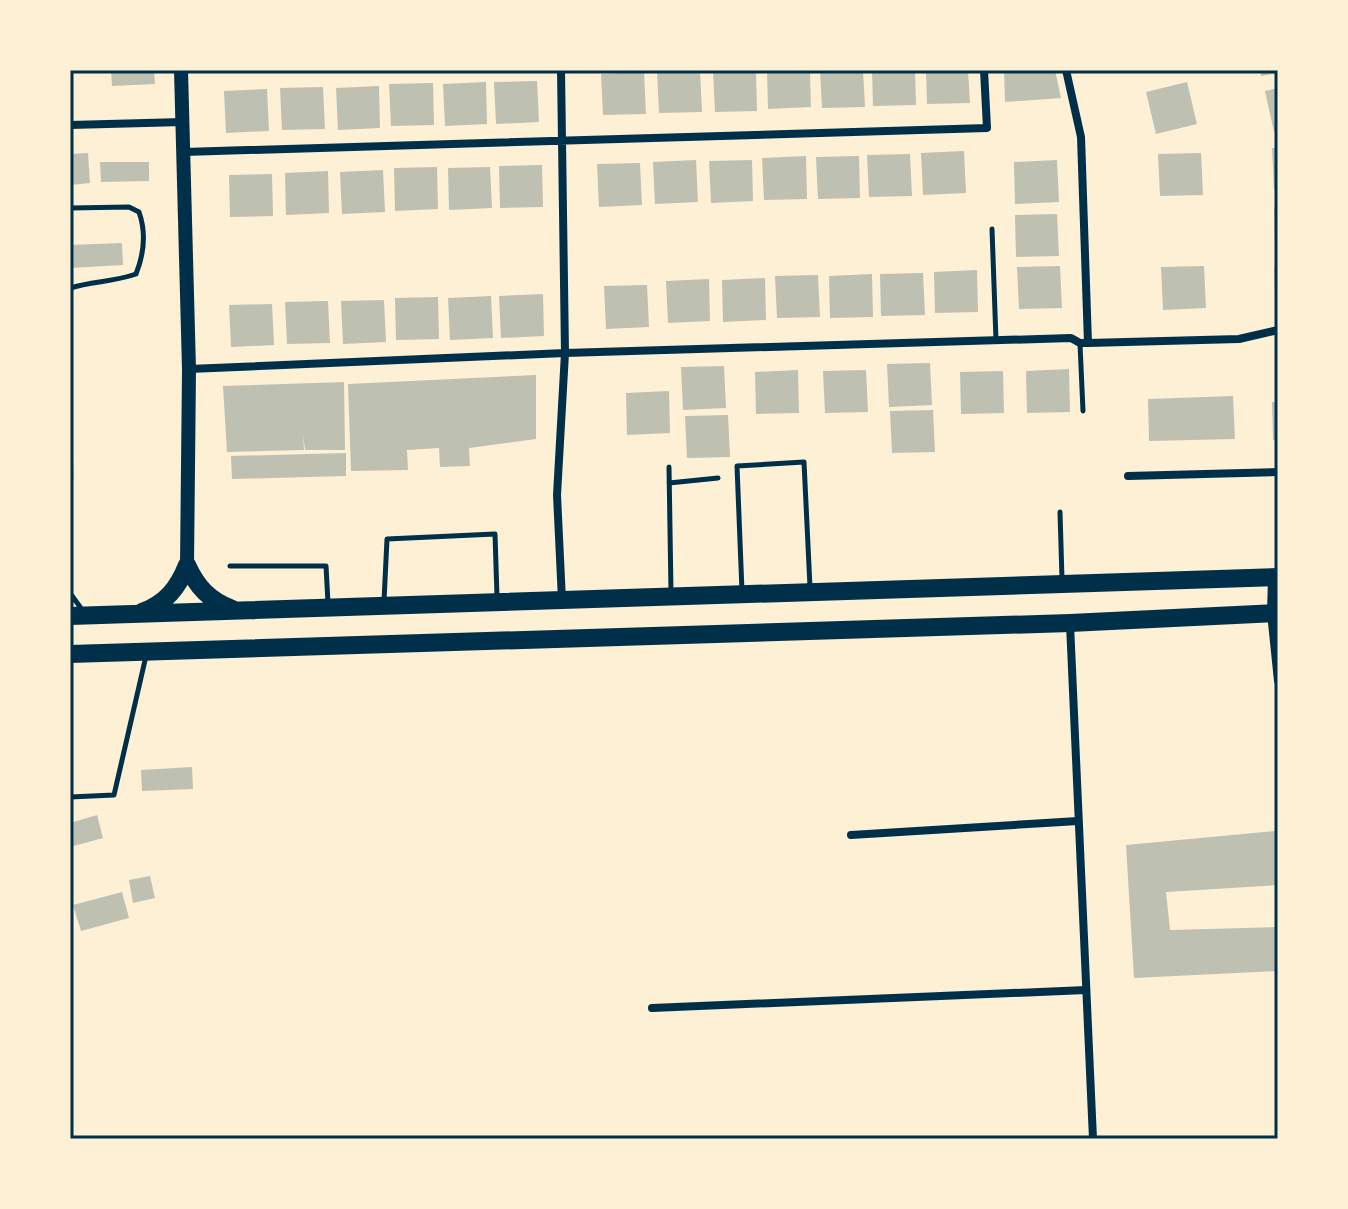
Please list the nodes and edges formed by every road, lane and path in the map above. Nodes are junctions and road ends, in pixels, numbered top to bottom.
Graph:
1 (181, 70) edge
2 (561, 70) edge
3 (984, 70) edge
4 (1066, 70) edge
5 (183, 122) junction
6 (70, 125) edge
7 (563, 140) junction
8 (184, 152) junction
9 (70, 208) edge
10 (992, 229) dead end
11 (70, 288) edge
12 (1278, 330) edge
13 (996, 341) junction
14 (1084, 343) junction
15 (565, 353) junction
16 (189, 369) junction
17 (1083, 411) dead end
18 (669, 467) dead end
19 (1278, 472) edge
20 (1128, 476) dead end
21 (718, 478) dead end
22 (669, 483) junction
23 (1060, 512) dead end
24 (187, 565) junction
25 (230, 566) dead end
26 (1275, 578) edge
27 (1063, 584) junction
28 (810, 592) junction
29 (70, 593) edge
30 (743, 595) junction
31 (671, 597) junction
32 (562, 600) junction
33 (497, 602) junction
34 (383, 606) junction
35 (328, 608) junction
36 (235, 611) junction
37 (1274, 613) edge
38 (139, 614) junction
39 (78, 616) edge
40 (588, 618) junction
41 (1070, 623) junction
42 (148, 651) junction
43 (70, 654) edge
44 (1278, 681) edge
45 (70, 797) edge
46 (1078, 821) junction
47 (851, 835) dead end
48 (1086, 990) junction
49 (652, 1008) dead end
50 (1093, 1139) edge

1 - 5 street
2 - 7 street
3 - 7 street
4 - 14 street
5 - 6 street
5 - 8 street
7 - 8 street
7 - 15 street
8 - 16 street
9 - 11 lane
10 - 13 lane
12 - 14 street
13 - 14 street
13 - 15 street
14 - 17 lane
15 - 16 street
15 - 32 street
16 - 24 street
18 - 22 lane
19 - 20 street
21 - 22 lane
22 - 31 lane
23 - 27 lane
24 - 36 highway
24 - 38 highway
25 - 35 lane
26 - 27 highway
26 - 37 street
27 - 28 highway
28 - 30 highway
28 - 30 lane
29 - 39 lane
30 - 31 highway
31 - 40 highway
32 - 33 highway
32 - 40 highway
33 - 34 highway
33 - 34 lane
34 - 35 highway
35 - 36 highway
36 - 38 highway
37 - 41 highway
37 - 44 street
38 - 39 highway
40 - 41 highway
40 - 42 highway
41 - 46 street
42 - 43 highway
42 - 45 lane
46 - 47 street
46 - 48 street
48 - 49 street
48 - 50 street

